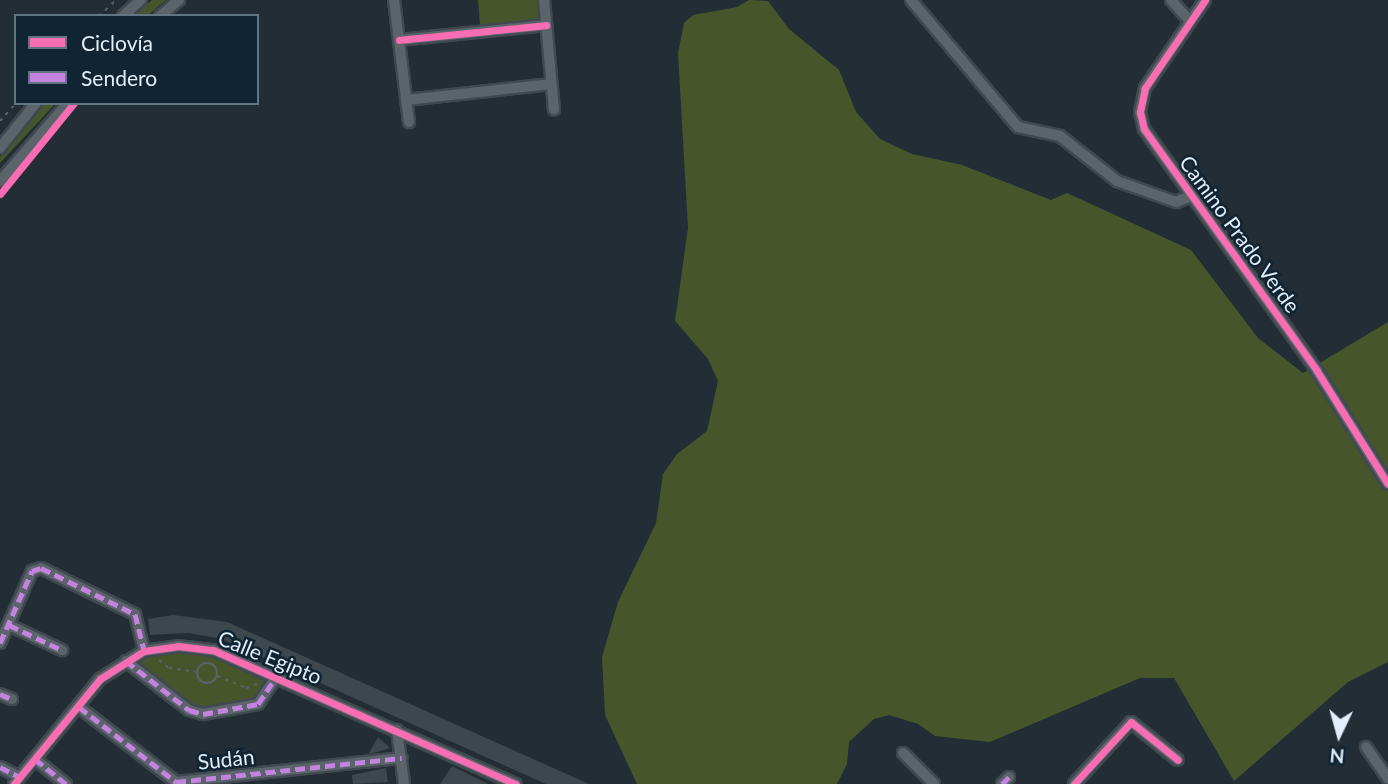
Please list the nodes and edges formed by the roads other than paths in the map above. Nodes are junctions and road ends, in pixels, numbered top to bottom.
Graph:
1 (141, 0) edge
2 (179, 0) edge
3 (394, 0) edge
4 (544, 0) edge
5 (911, 0) edge
6 (1171, 0) edge
7 (1205, 0) edge
8 (125, 14) edge
9 (162, 14) edge
10 (1191, 22) junction
11 (546, 25) junction
12 (399, 40) junction
13 (551, 84) junction
14 (406, 100) junction
15 (34, 105) edge
16 (66, 105) edge
17 (554, 110) dead end
18 (409, 122) dead end
19 (0, 148) edge
20 (0, 181) edge
21 (1191, 195) junction
22 (1388, 484) edge
23 (9, 625) junction
24 (0, 643) edge
25 (62, 650) dead end
26 (144, 651) junction
27 (126, 661) junction
28 (276, 677) junction
29 (0, 694) edge
30 (12, 699) dead end
31 (79, 707) junction
32 (397, 730) junction
33 (1366, 747) dead end
34 (903, 753) dead end
35 (402, 758) junction
36 (35, 759) junction
37 (1178, 760) dead end
38 (0, 767) edge
39 (1388, 779) edge
40 (17, 780) edge
41 (246, 780) edge
42 (66, 784) edge
43 (404, 784) edge
44 (516, 784) edge
45 (934, 784) edge
46 (1074, 784) edge

1 - 8 street
2 - 9 street
3 - 12 street
4 - 11 street
5 - 21 street
6 - 10 street
7 - 10 street, Camino Prado Verde
10 - 21 street, Camino Prado Verde
11 - 12 street
11 - 13 street
12 - 14 street
13 - 14 street
13 - 17 street
14 - 18 street
15 - 19 street
16 - 20 street
21 - 22 street, Camino Prado Verde
23 - 24 street
23 - 25 street
23 - 26 street
26 - 27 street, Calle Egipto
26 - 28 street, Calle Egipto
27 - 28 street
27 - 31 street, Calle Egipto
28 - 32 street, Calle Egipto
29 - 30 street
31 - 36 street, Calle Egipto
31 - 41 street, Sudán
32 - 35 street
32 - 44 street, Calle Egipto
33 - 39 street
34 - 45 street
35 - 41 street, Sudán
35 - 43 street
36 - 40 street, Calle Egipto
36 - 42 street
37 - 46 street
38 - 40 street

